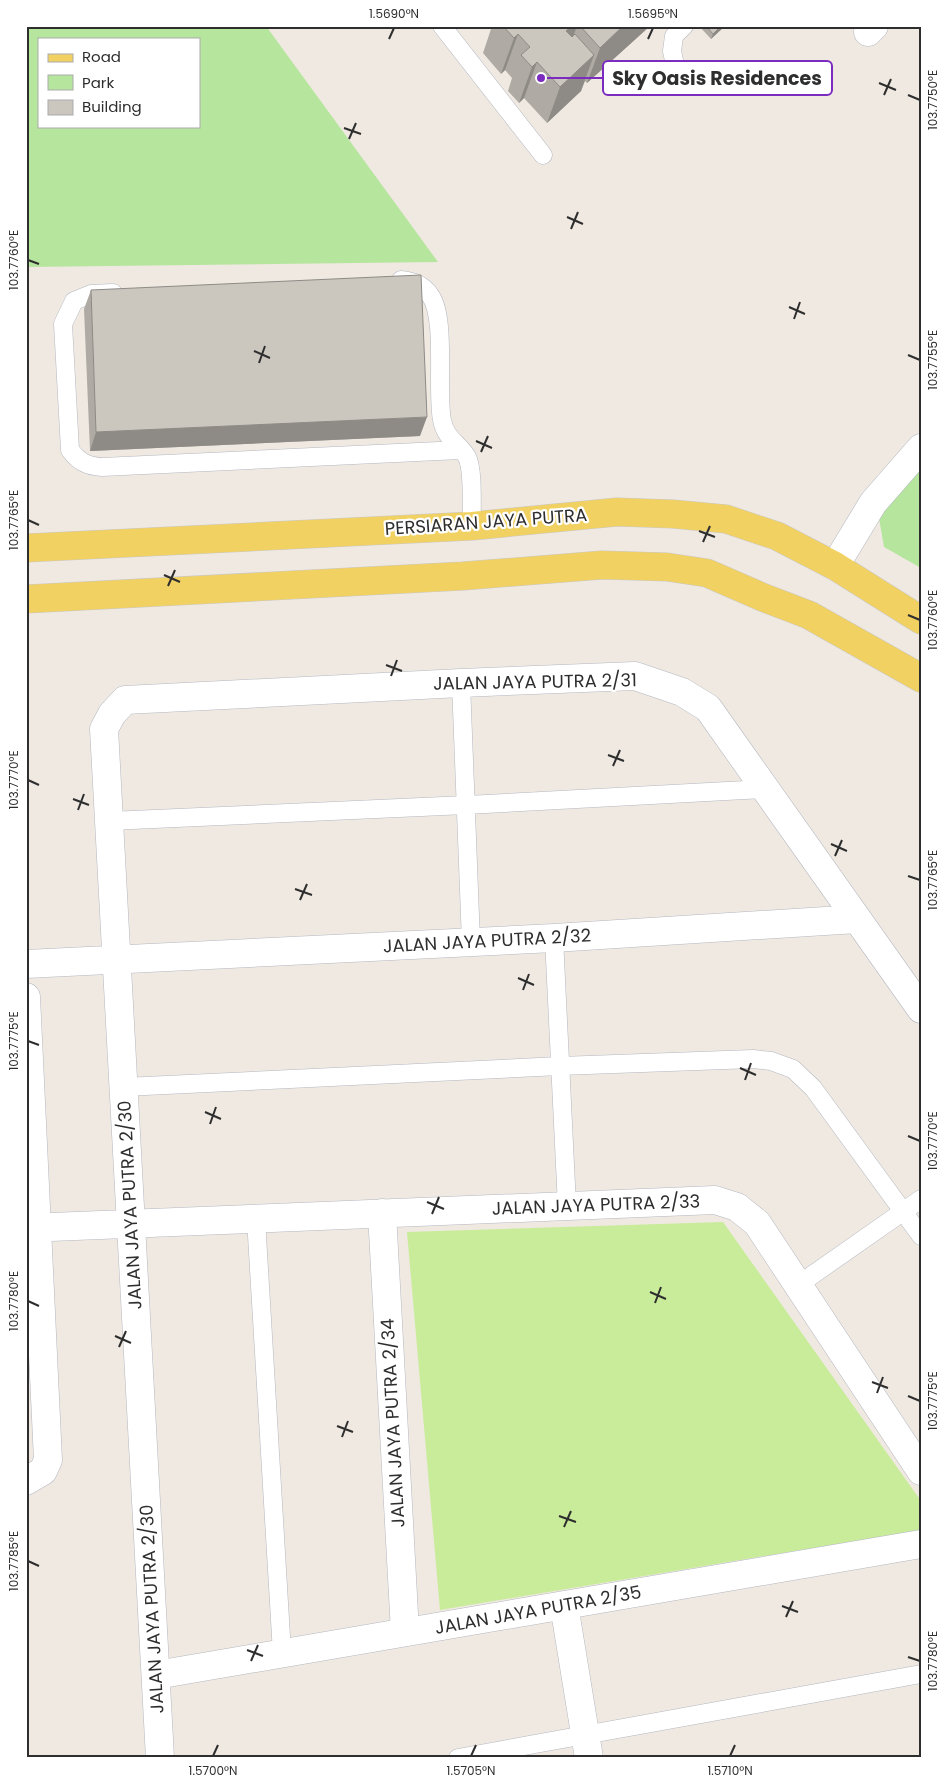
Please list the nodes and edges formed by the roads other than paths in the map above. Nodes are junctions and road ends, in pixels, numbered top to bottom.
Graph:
1 (442, 26) edge
2 (684, 26) edge
3 (689, 86) dead end
4 (543, 155) dead end
5 (382, 279) edge
6 (130, 292) edge
7 (921, 448) edge
8 (460, 450) junction
9 (472, 526) junction
10 (26, 548) edge
11 (834, 566) junction
12 (26, 599) edge
13 (921, 620) edge
14 (921, 678) edge
15 (461, 683) junction
16 (112, 714) joint
17 (765, 789) junction
18 (466, 805) junction
19 (109, 821) junction
20 (857, 918) junction
21 (554, 938) junction
22 (471, 942) junction
23 (117, 960) junction
24 (26, 964) edge
25 (26, 997) edge
26 (921, 1009) edge
27 (560, 1066) junction
28 (124, 1087) junction
29 (29, 1095) edge
30 (921, 1199) edge
31 (566, 1206) junction
32 (903, 1211) junction
33 (382, 1214) junction
34 (256, 1219) junction
35 (132, 1224) junction
36 (32, 1228) edge
37 (921, 1236) edge
38 (798, 1285) junction
39 (35, 1351) edge
40 (921, 1471) edge
41 (26, 1481) edge
42 (921, 1544) edge
43 (564, 1605) junction
44 (405, 1632) junction
45 (282, 1653) junction
46 (921, 1674) edge
47 (156, 1675) junction
48 (588, 1746) edge
49 (160, 1758) edge
50 (458, 1758) edge

1 - 4 lane
2 - 3 lane
5 - 8 lane
6 - 8 lane
7 - 11 street
8 - 9 lane
9 - 10 main road, PERSIARAN JAYA PUTRA
9 - 11 main road, PERSIARAN JAYA PUTRA
11 - 13 main road, PERSIARAN JAYA PUTRA
12 - 14 main road
15 - 16 street, JALAN JAYA PUTRA 2/31
15 - 17 street, JALAN JAYA PUTRA 2/31
15 - 18 lane
16 - 19 street, JALAN JAYA PUTRA 2/30
17 - 18 lane
17 - 20 street, JALAN JAYA PUTRA 2/31
18 - 19 lane
18 - 22 lane
19 - 23 street, JALAN JAYA PUTRA 2/30
20 - 21 street, JALAN JAYA PUTRA 2/32
20 - 26 street, JALAN JAYA PUTRA 2/31
21 - 22 street, JALAN JAYA PUTRA 2/32
21 - 27 lane
22 - 23 street, JALAN JAYA PUTRA 2/32
23 - 24 street, JALAN JAYA PUTRA 2/32
23 - 28 street, JALAN JAYA PUTRA 2/30
25 - 29 street
27 - 28 lane
27 - 31 lane
27 - 32 lane
28 - 35 street, JALAN JAYA PUTRA 2/30
29 - 36 street
30 - 32 lane
31 - 33 street, JALAN JAYA PUTRA 2/33
31 - 38 street, JALAN JAYA PUTRA 2/33
32 - 37 lane
32 - 38 lane
33 - 34 street, JALAN JAYA PUTRA 2/33
33 - 44 street, JALAN JAYA PUTRA 2/34
34 - 35 street, JALAN JAYA PUTRA 2/33
34 - 45 lane
35 - 36 street, JALAN JAYA PUTRA 2/33
35 - 47 street, JALAN JAYA PUTRA 2/30
36 - 39 street
38 - 40 street, JALAN JAYA PUTRA 2/33
39 - 41 street
42 - 43 street, JALAN JAYA PUTRA 2/35
43 - 44 street, JALAN JAYA PUTRA 2/35
43 - 48 street
44 - 45 street, JALAN JAYA PUTRA 2/35
45 - 47 street, JALAN JAYA PUTRA 2/35
46 - 48 lane
47 - 49 street, JALAN JAYA PUTRA 2/30
48 - 50 lane

